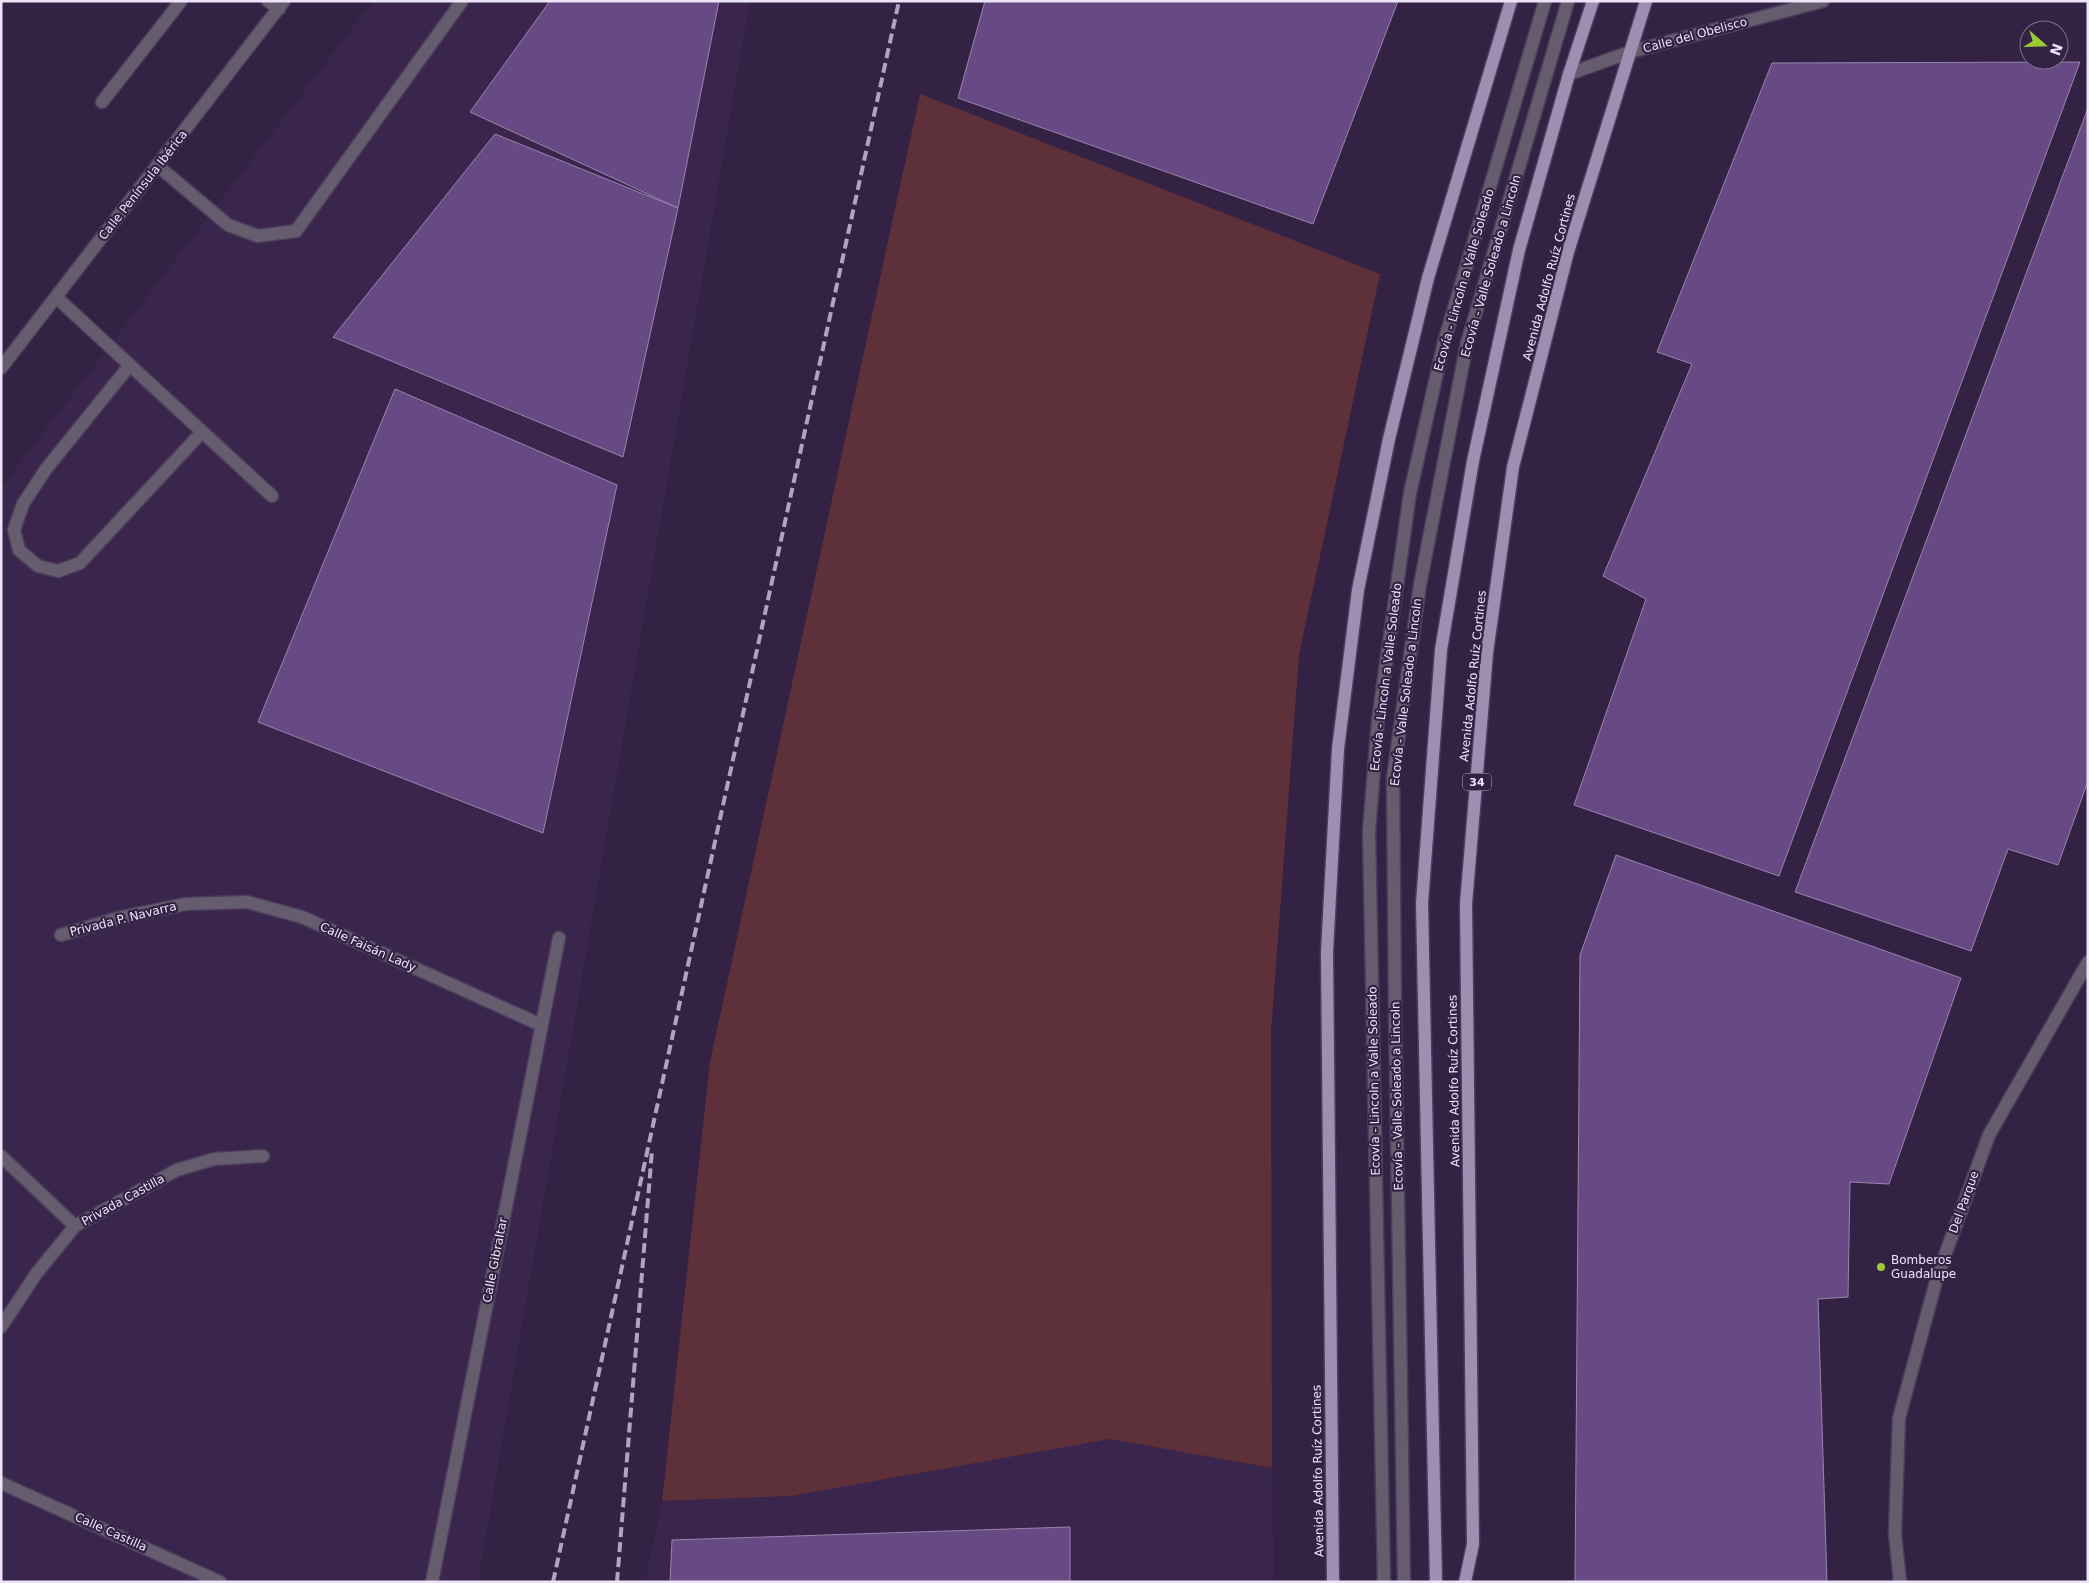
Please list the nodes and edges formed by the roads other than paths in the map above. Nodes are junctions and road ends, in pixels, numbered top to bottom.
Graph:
1 (181, 1) edge
2 (462, 1) edge
3 (1511, 1) edge
4 (1545, 1) edge
5 (1568, 1) edge
6 (1592, 1) edge
7 (1646, 1) edge
8 (1823, 1) edge
9 (277, 4) edge
10 (1630, 52) junction
11 (1569, 74) junction
12 (102, 102) dead end
13 (158, 166) junction
14 (56, 297) junction
15 (130, 365) junction
16 (1, 368) edge
17 (202, 432) junction
18 (272, 496) dead end
19 (186, 904) joint
20 (61, 935) dead end
21 (559, 938) dead end
22 (2088, 962) edge
23 (541, 1025) junction
24 (1, 1156) edge
25 (263, 1156) dead end
26 (75, 1226) junction
27 (1, 1327) edge
28 (1, 1483) edge
29 (220, 1582) edge
30 (432, 1582) edge
31 (1333, 1582) edge
32 (1384, 1582) edge
33 (1404, 1582) edge
34 (1436, 1582) edge
35 (1465, 1582) edge
36 (1900, 1582) edge

1 - 12 street
2 - 13 street
3 - 31 main road, Avenida Adolfo Ruíz Cortines
4 - 32 street, Ecovía - Lincoln a Valle Soleado
5 - 33 street, Ecovía - Valle Soleado a Lincoln
6 - 11 main road
7 - 10 main road, Avenida Adolfo Ruíz Cortines / 34
8 - 10 street, Calle del Obelisco
9 - 13 street, Calle Península Ibérica
10 - 11 street, Calle del Obelisco
10 - 35 main road, Avenida Adolfo Ruíz Cortines / 34
11 - 34 main road
13 - 14 street, Calle Península Ibérica
14 - 15 street
14 - 16 street, Calle Península Ibérica
15 - 17 street
15 - 17 street
17 - 18 street
19 - 20 street, Privada P. Navarra
19 - 23 street, Calle Faisán Lady
21 - 23 street, Calle Gibraltar
22 - 36 street, Del Parque
23 - 30 street, Calle Gibraltar
24 - 26 street
25 - 26 street, Privada Castilla
26 - 27 street, Privada Castilla
28 - 29 street, Calle Castilla

